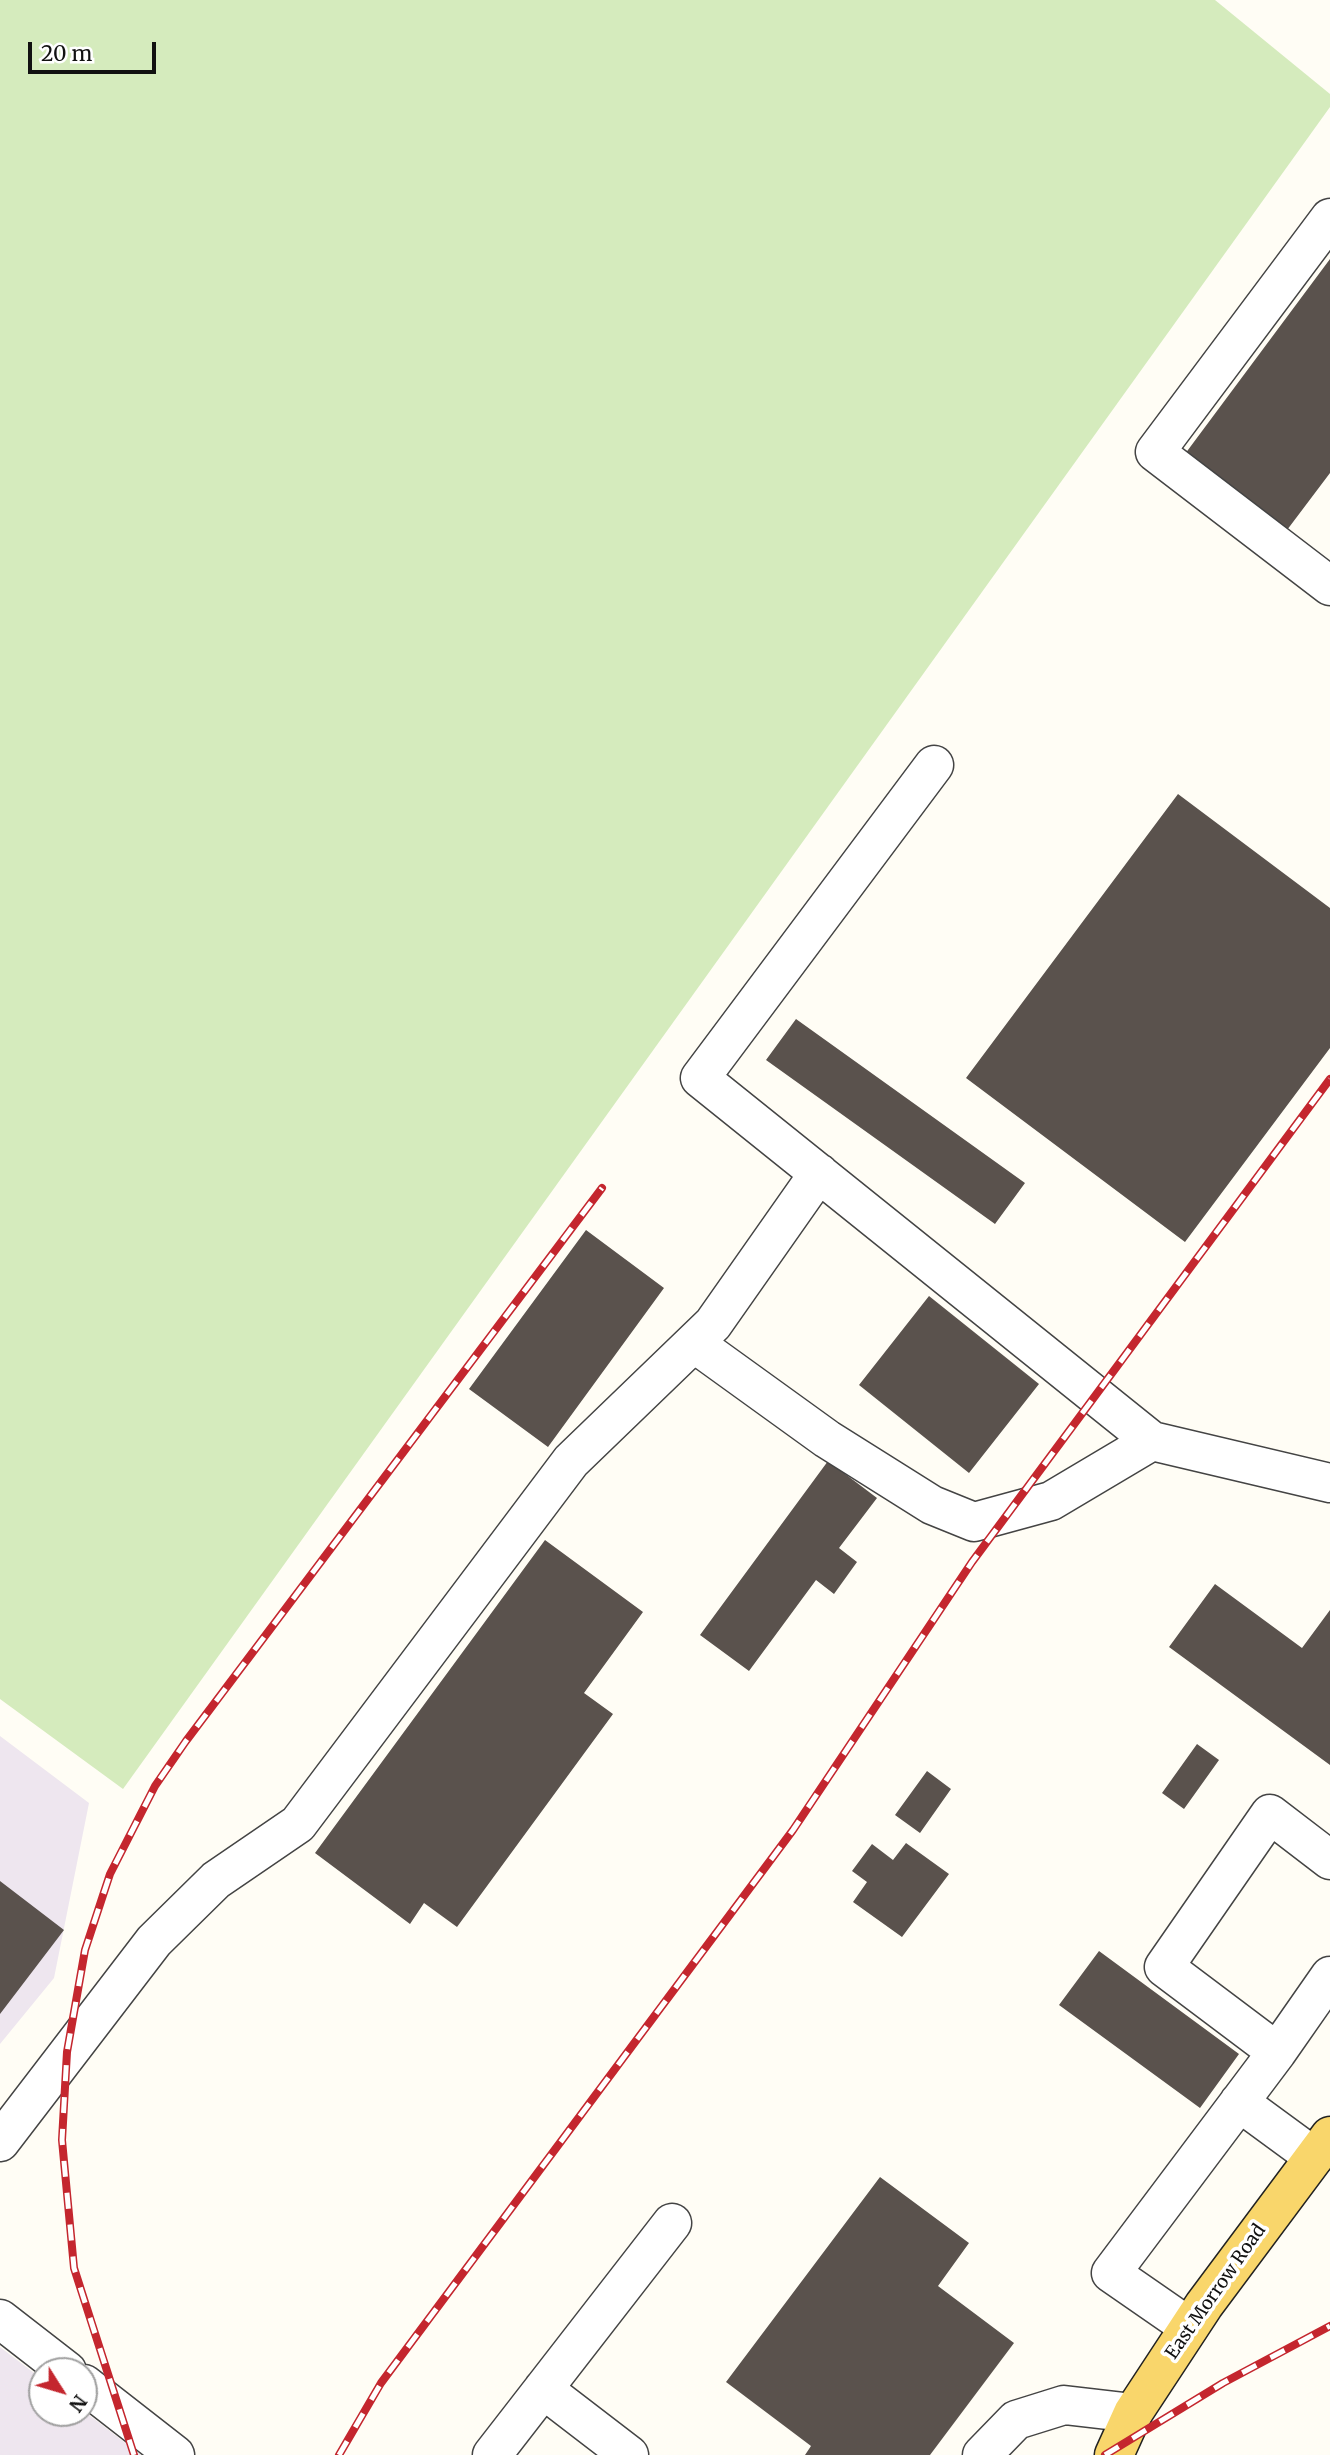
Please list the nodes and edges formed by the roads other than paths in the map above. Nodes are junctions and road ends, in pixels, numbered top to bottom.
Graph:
1 (1330, 218) edge
2 (1329, 584) edge
3 (934, 765) dead end
4 (820, 1173) junction
5 (694, 1343) junction
6 (1152, 1440) junction
7 (1330, 1483) edge
8 (1330, 1860) edge
9 (1330, 1976) edge
10 (1277, 2052) junction
11 (1239, 2102) junction
12 (0, 2142) edge
13 (1322, 2146) edge
14 (672, 2223) dead end
15 (0, 2319) edge
16 (1189, 2327) junction
17 (49, 2357) edge
18 (543, 2389) junction
19 (98, 2395) edge
20 (1133, 2413) junction
21 (174, 2455) edge
22 (492, 2455) edge
23 (629, 2455) edge
24 (982, 2455) edge
25 (1114, 2455) edge

1 - 2 street
3 - 4 street
4 - 5 street
4 - 6 street
5 - 6 street
5 - 12 street
6 - 7 street
8 - 10 street
9 - 10 street
10 - 11 street
11 - 13 street
11 - 16 street
13 - 16 main road, East Morrow Road
14 - 18 street
15 - 17 street
16 - 20 main road, East Morrow Road
18 - 22 street
18 - 23 street
19 - 21 street
20 - 24 street
20 - 25 main road, East Morrow Road

